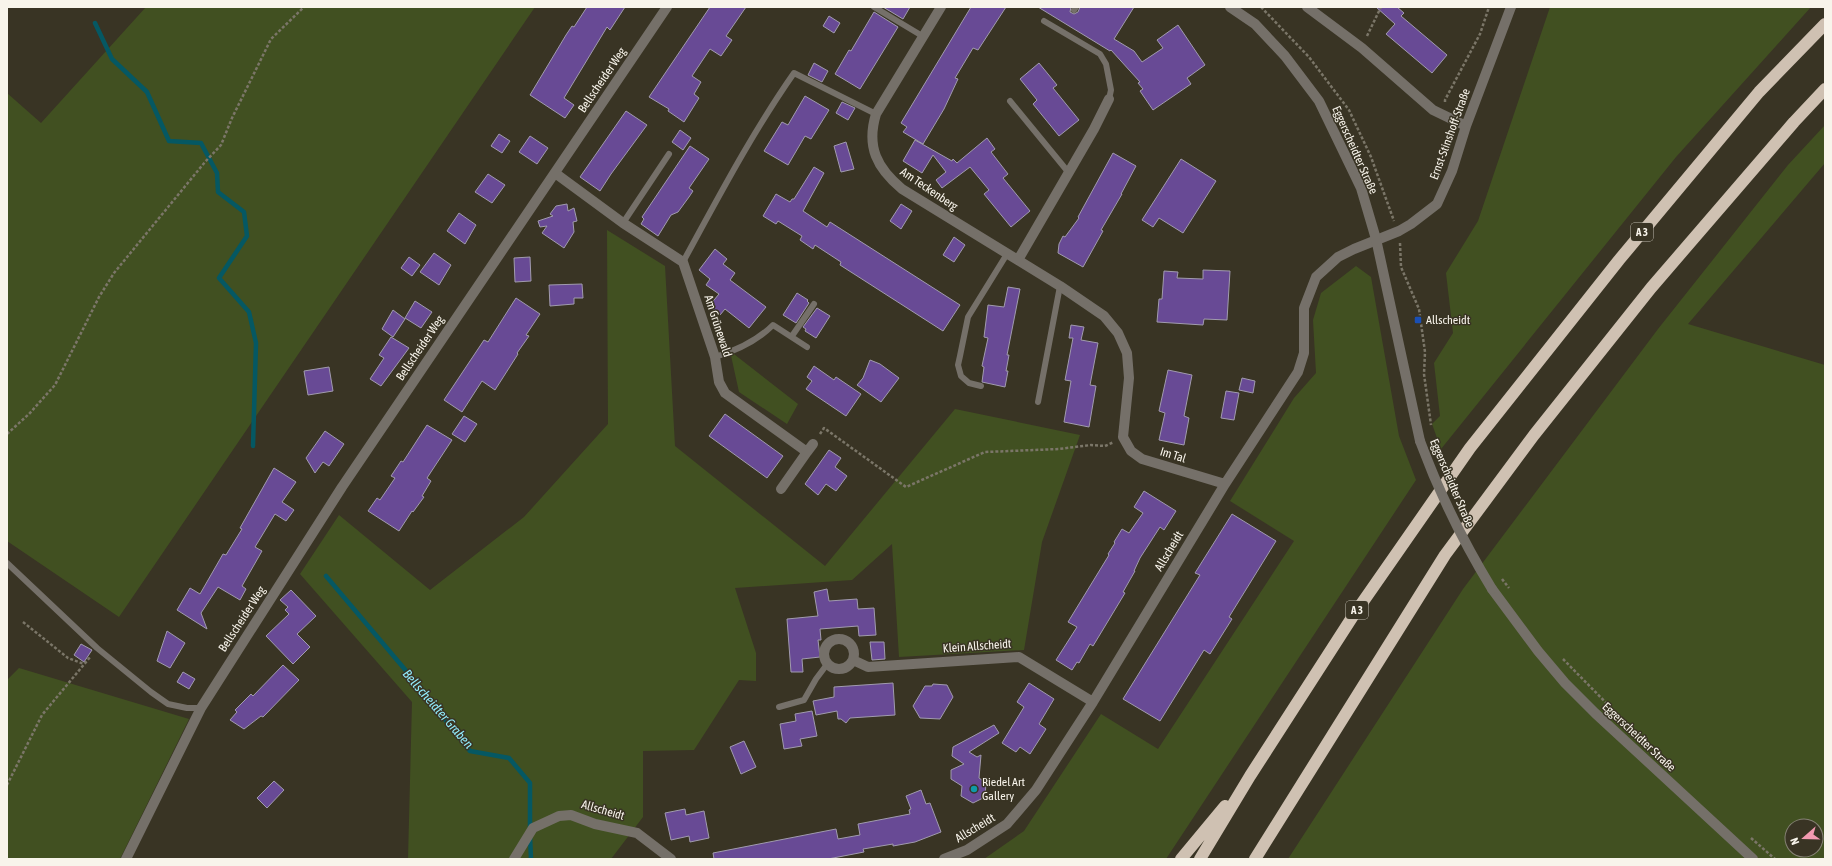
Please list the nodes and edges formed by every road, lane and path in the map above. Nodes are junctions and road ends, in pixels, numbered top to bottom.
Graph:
1 (304, 7) edge
2 (667, 7) edge
3 (874, 7) edge
4 (941, 7) edge
5 (1230, 7) edge
6 (1307, 7) edge
7 (1381, 7) edge
8 (1489, 7) edge
9 (1511, 7) edge
10 (1044, 21) dead end
11 (1825, 24) edge
12 (924, 37) junction
13 (1362, 48) junction
14 (1825, 89) edge
15 (1109, 99) joint
16 (1010, 101) dead end
17 (876, 114) junction
18 (1450, 118) junction
19 (1466, 126) junction
20 (669, 154) dead end
21 (555, 173) junction
22 (1069, 173) junction
23 (623, 223) junction
24 (1399, 231) junction
25 (1376, 239) junction
26 (1007, 254) junction
27 (1018, 260) junction
28 (683, 262) junction
29 (1060, 286) junction
30 (814, 304) dead end
31 (792, 336) junction
32 (807, 347) dead end
33 (715, 357) junction
34 (981, 386) dead end
35 (1038, 402) dead end
36 (1431, 430) dead end
37 (7, 434) edge
38 (1123, 437) junction
39 (810, 448) junction
40 (1225, 484) junction
41 (781, 489) dead end
42 (7, 563) edge
43 (1502, 579) dead end
44 (1512, 592) dead end
45 (23, 622) dead end
46 (97, 648) junction
47 (1558, 654) dead end
48 (853, 660) junction
49 (828, 663) junction
50 (84, 664) junction
51 (1093, 702) junction
52 (779, 707) dead end
53 (201, 708) junction
54 (1624, 721) dead end
55 (1250, 776) junction
56 (7, 785) edge
57 (1750, 837) dead end
58 (126, 859) edge
59 (514, 859) edge
60 (671, 859) edge
61 (944, 859) edge
62 (1181, 859) edge
63 (1200, 859) edge
64 (1255, 859) edge
65 (1753, 859) edge
66 (1775, 859) edge

1 - 37 path
2 - 21 street, Bellscheider Weg
3 - 12 lane
4 - 12 street, Am Teckenberg
5 - 25 street, Eggerscheidter Straße
6 - 13 street
7 - 13 path
8 - 18 path
9 - 19 street, Ernst-Stinshoff-Straße
10 - 15 lane
11 - 55 highway, A 3
12 - 17 street, Am Teckenberg
13 - 18 street
14 - 64 highway
15 - 22 street
16 - 22 lane
17 - 26 street, Am Teckenberg
17 - 28 lane
18 - 19 street
19 - 24 street, Ernst-Stinshoff-Straße
20 - 23 lane
21 - 23 street
21 - 53 street, Bellscheider Weg
22 - 27 street
23 - 28 street
24 - 25 street, Ernst-Stinshoff-Straße
24 - 36 path
25 - 40 street, Allscheidt
25 - 65 street, Eggerscheidter Straße, bridge
26 - 27 street, Am Teckenberg
26 - 34 lane
27 - 29 street, Am Teckenberg
28 - 33 street, Am Grünewald
29 - 35 lane
29 - 38 street, Am Teckenberg
30 - 31 lane
31 - 32 lane
31 - 33 lane
33 - 39 street, Am Grünewald
38 - 39 path
38 - 40 street, Im Tal
39 - 41 street
40 - 51 street, Allscheidt
42 - 46 lane
43 - 44 path
45 - 50 path
46 - 50 path
46 - 53 lane
47 - 54 path
48 - 49 street
48 - 49 street
48 - 51 street, Klein Allscheidt
49 - 52 lane
50 - 56 path
51 - 61 street, Allscheidt
53 - 58 street, Bellscheider Weg
55 - 62 highway
55 - 63 highway, A 3
57 - 66 path
59 - 60 street, Allscheidt

